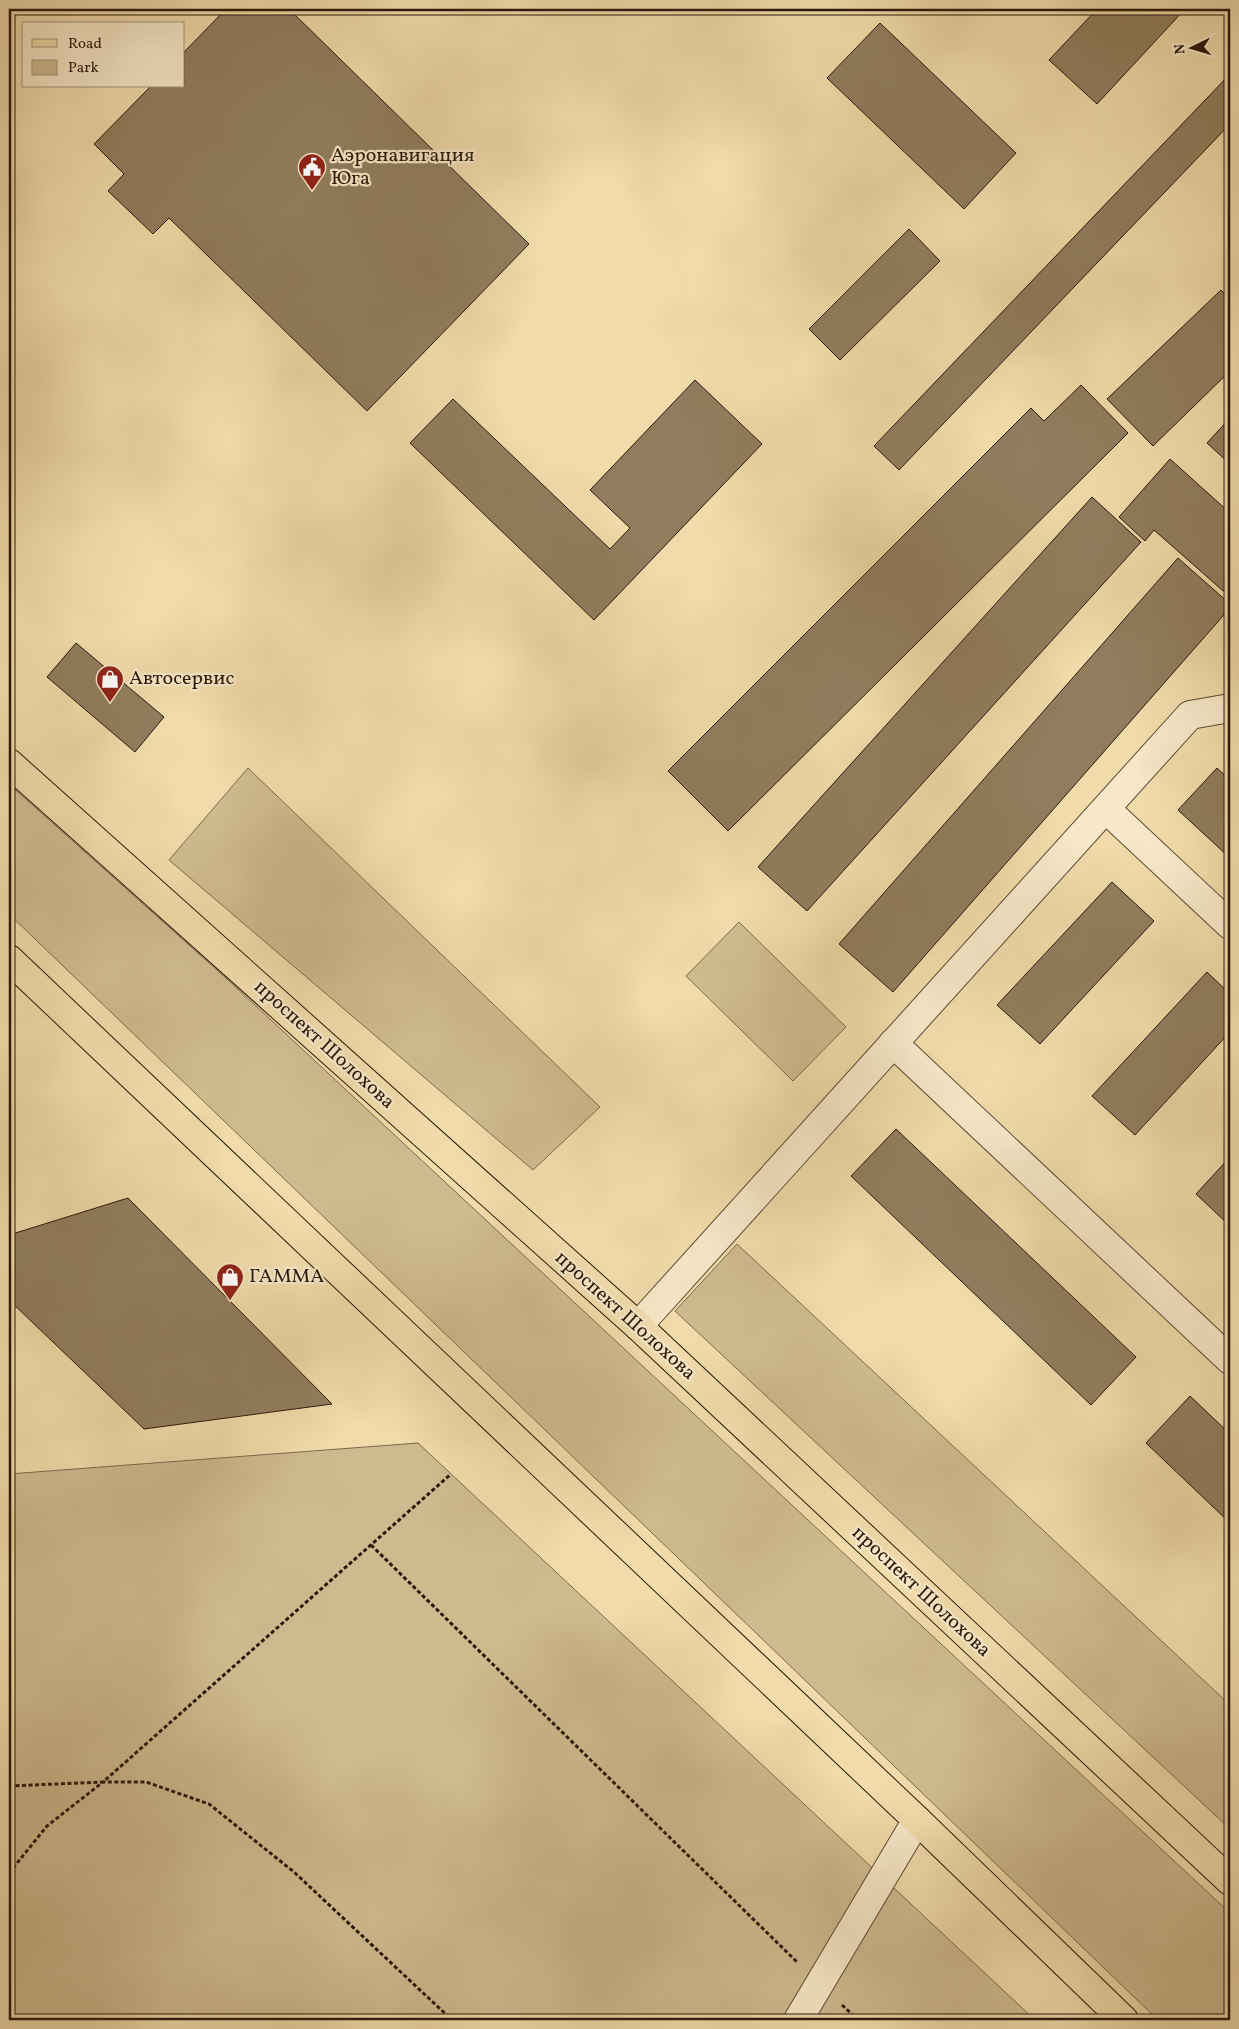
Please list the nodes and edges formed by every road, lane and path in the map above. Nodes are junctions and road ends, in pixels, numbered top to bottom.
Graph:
1 (1230, 708) edge
2 (9, 763) edge
3 (1106, 809) junction
4 (1230, 925) edge
5 (9, 959) edge
6 (893, 1043) junction
7 (638, 1326) junction
8 (1230, 1360) edge
9 (451, 1474) dead end
10 (371, 1545) junction
11 (102, 1782) junction
12 (9, 1786) edge
13 (917, 1820) junction
14 (9, 1873) edge
15 (1230, 1881) edge
16 (819, 1984) junction
17 (452, 2020) edge
18 (798, 2020) edge
19 (858, 2020) edge
20 (1124, 2020) edge

1 - 3 street
2 - 7 main road, проспект Шолохова
3 - 4 street
3 - 6 street
5 - 13 main road
6 - 7 street
6 - 8 street
7 - 15 main road, проспект Шолохова
9 - 10 path
10 - 11 path
10 - 16 path
11 - 12 path
11 - 14 path
11 - 17 path
13 - 16 street
13 - 20 main road
16 - 18 street
16 - 19 path

